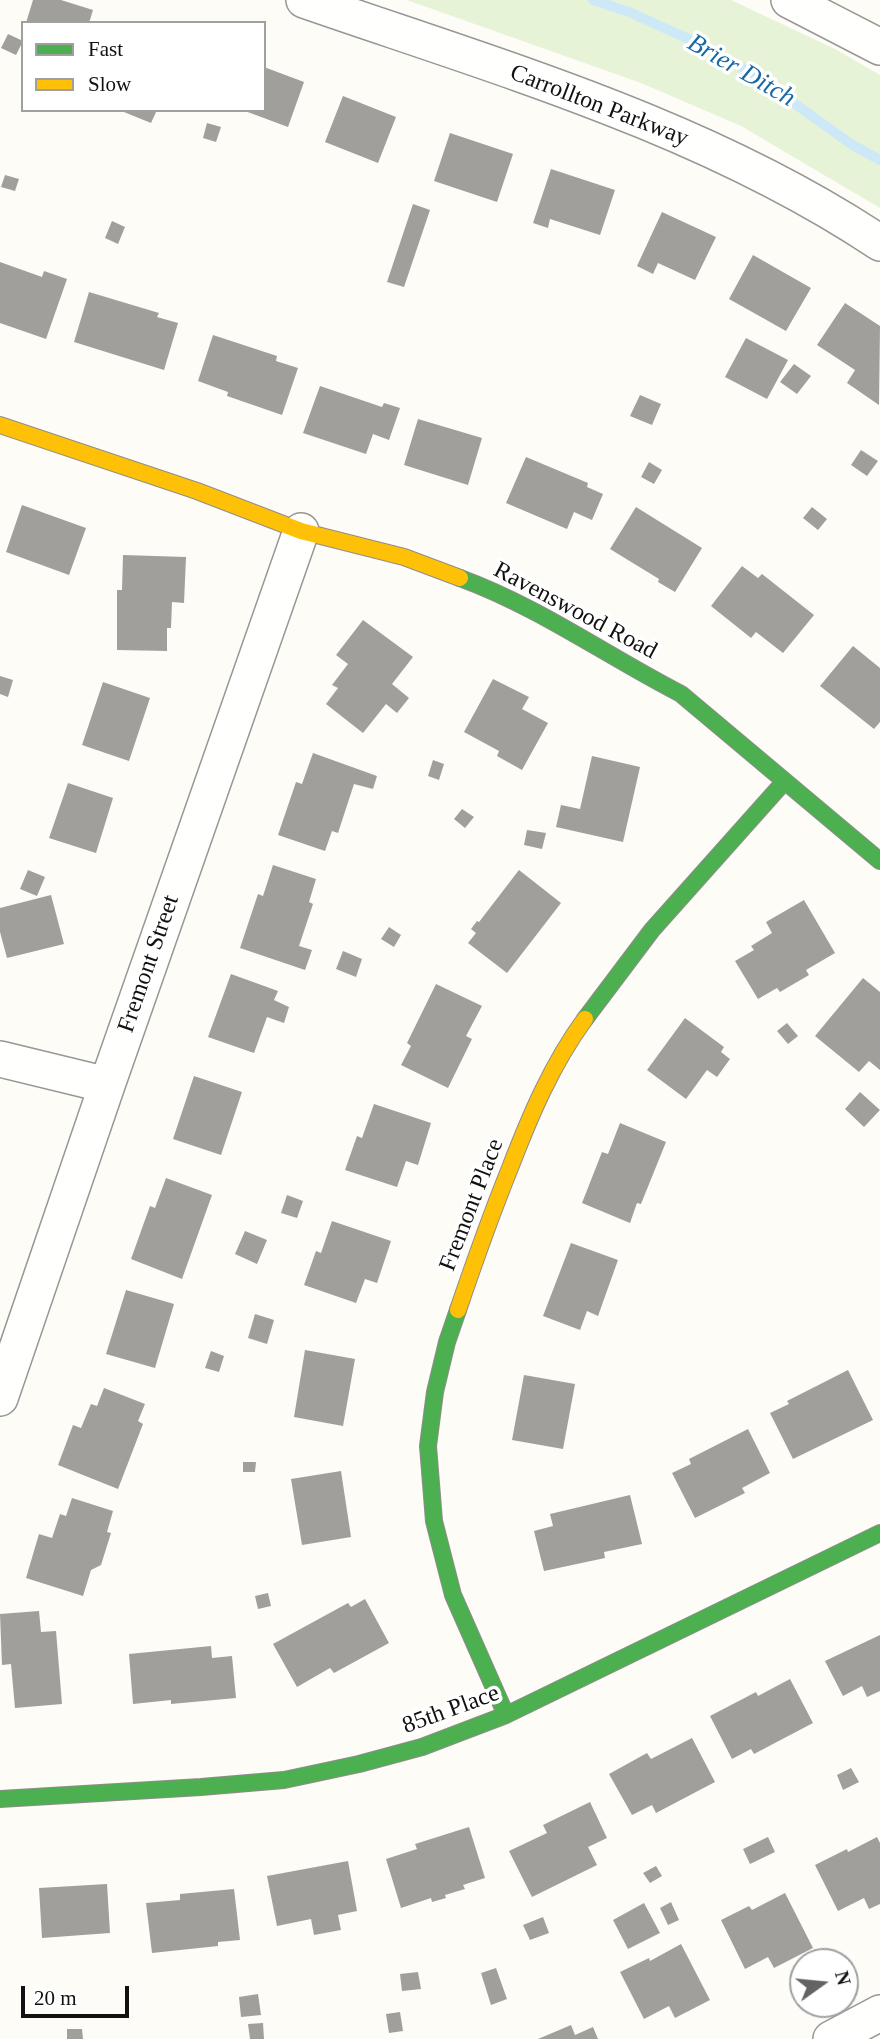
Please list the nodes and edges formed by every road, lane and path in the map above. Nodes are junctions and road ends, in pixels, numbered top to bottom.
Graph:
1 (304, 0) edge
2 (789, 0) edge
3 (880, 47) edge
4 (880, 243) edge
5 (0, 425) edge
6 (301, 531) junction
7 (784, 782) junction
8 (880, 862) edge
9 (0, 1059) edge
10 (107, 1084) junction
11 (0, 1398) edge
12 (880, 1533) edge
13 (506, 1715) junction
14 (0, 1799) edge
15 (880, 2013) edge
16 (831, 2039) edge

1 - 4 street, Carrollton Parkway
2 - 3 street
5 - 6 street, Ravenswood Road
6 - 7 street, Ravenswood Road
6 - 10 street, Fremont Street
7 - 8 street, Ravenswood Road
7 - 13 street, Fremont Place
9 - 10 street
10 - 11 street, Fremont Street
12 - 13 street, 85th Place
13 - 14 street, 85th Place
15 - 16 street

